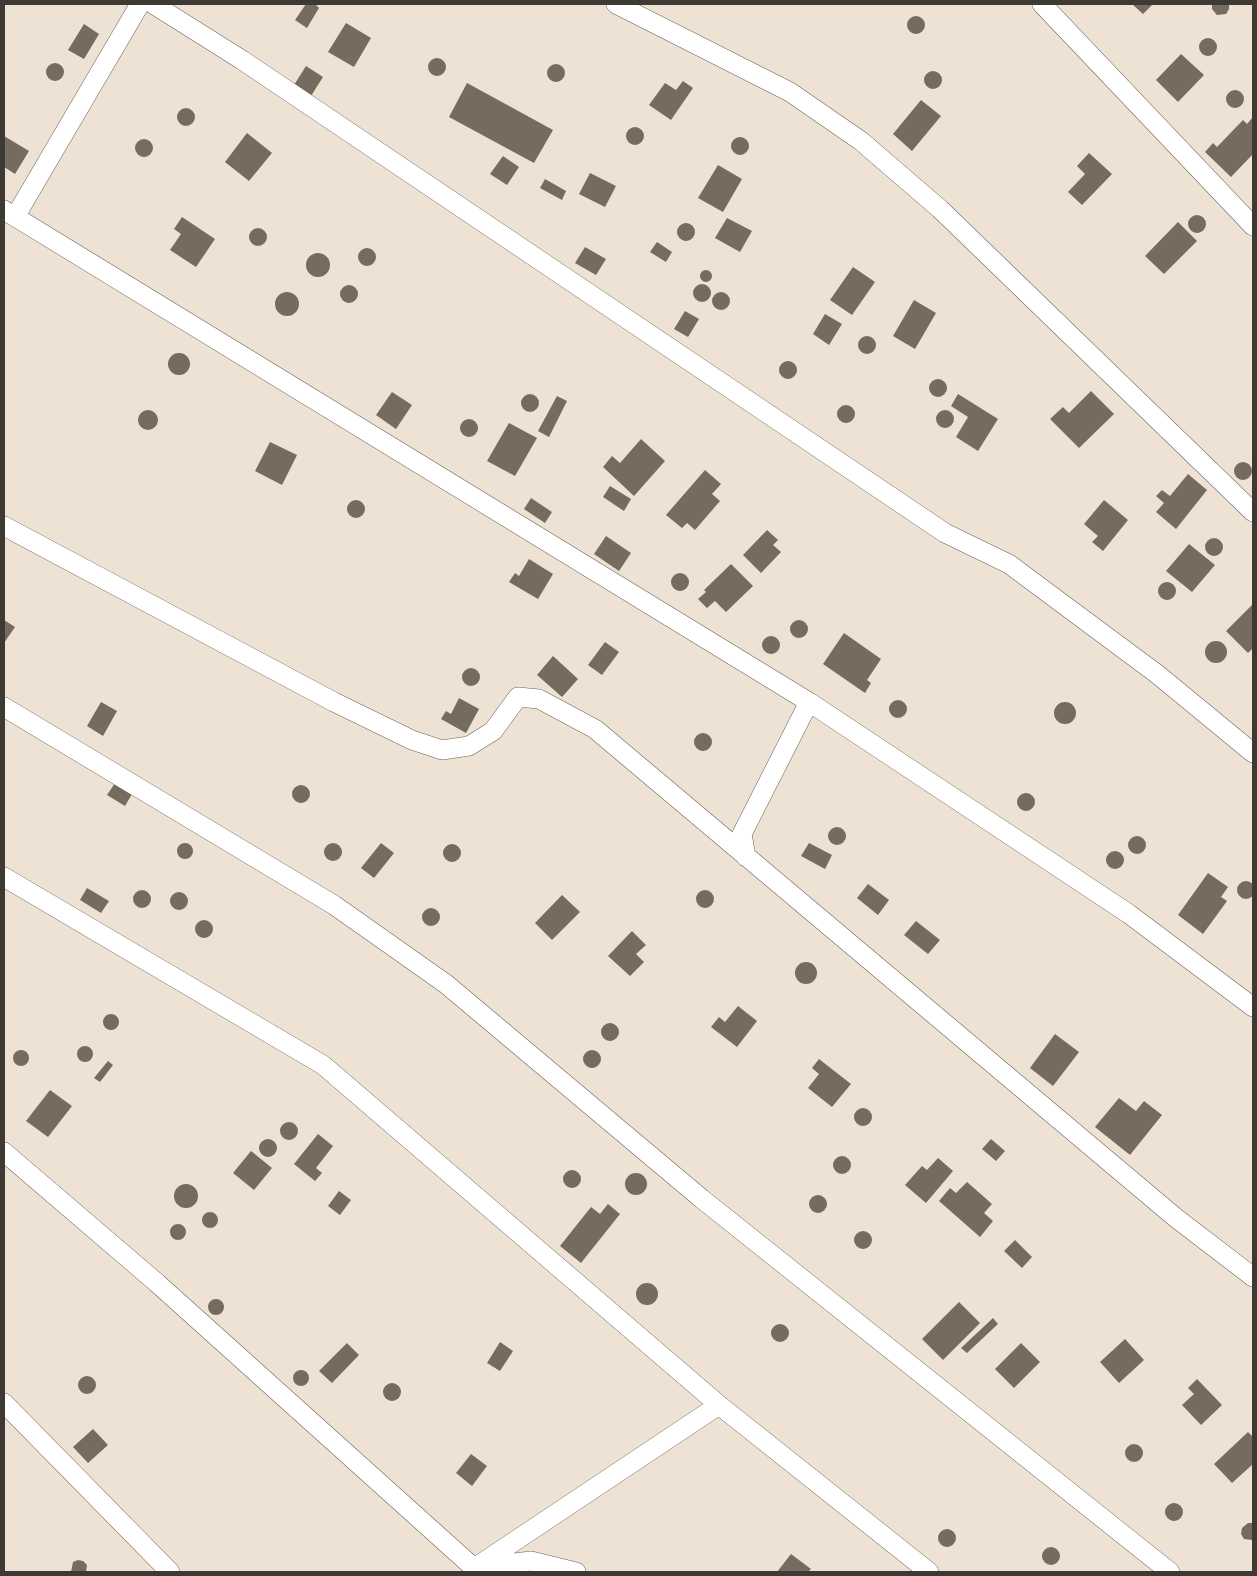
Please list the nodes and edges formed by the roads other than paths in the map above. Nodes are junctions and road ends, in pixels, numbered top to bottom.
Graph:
1 (140, 4) edge
2 (153, 4) edge
3 (616, 4) edge
4 (1042, 4) edge
5 (10, 214) edge
6 (1253, 226) edge
7 (1253, 512) edge
8 (4, 526) edge
9 (809, 702) junction
10 (4, 707) edge
11 (1253, 753) edge
12 (746, 857) junction
13 (4, 877) edge
14 (1253, 1007) edge
15 (4, 1152) edge
16 (1253, 1278) edge
17 (4, 1404) edge
18 (719, 1405) junction
19 (472, 1570) edge
20 (170, 1572) edge
21 (576, 1572) edge
22 (929, 1572) edge
23 (1170, 1572) edge

1 - 5 street
2 - 11 street
3 - 7 street
4 - 6 street
5 - 9 street
8 - 12 street
9 - 12 street
9 - 14 street
10 - 23 street
12 - 16 street
13 - 18 street
15 - 19 street
17 - 20 street
18 - 19 street
18 - 22 street
19 - 21 street

